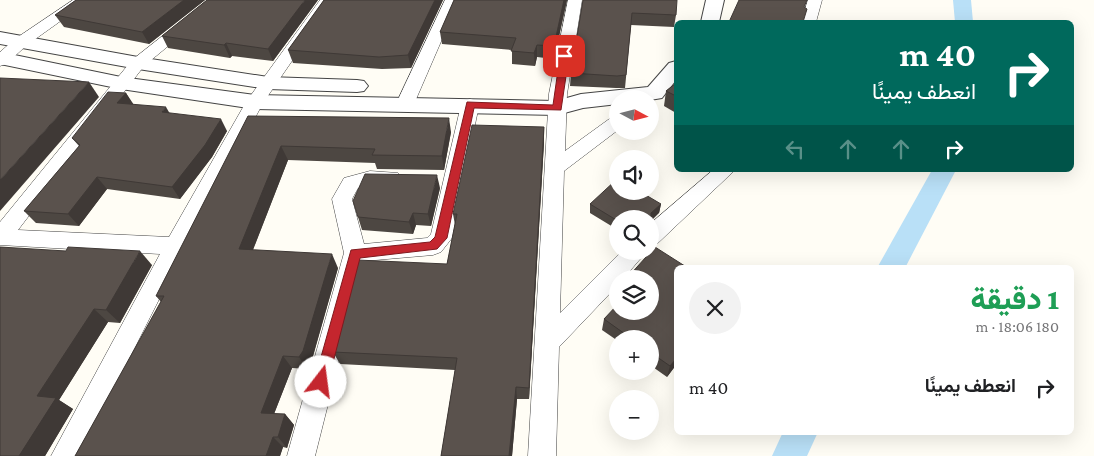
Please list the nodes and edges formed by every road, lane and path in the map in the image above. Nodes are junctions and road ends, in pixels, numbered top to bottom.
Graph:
1 (84, 0) edge
2 (216, 0) edge
3 (327, 0) edge
4 (452, 0) edge
5 (575, 0) edge
6 (716, 0) edge
7 (815, 0) edge
8 (711, 20) edge
9 (810, 20) edge
10 (21, 42) junction
11 (1, 54) edge
12 (138, 64) junction
13 (674, 68) edge
14 (122, 83) junction
15 (268, 83) junction
16 (655, 90) edge
17 (408, 95) junction
18 (609, 100) edge
19 (557, 101) junction
20 (256, 102) junction
21 (470, 104) junction
22 (609, 128) edge
23 (555, 168) junction
24 (723, 172) edge
25 (407, 179) edge
26 (659, 229) edge
27 (0, 237) edge
28 (175, 246) junction
29 (355, 253) junction
30 (627, 260) edge
31 (548, 342) junction
32 (64, 456) edge
33 (301, 456) edge
34 (542, 456) edge

1 - 10 street
2 - 12 street
3 - 15 street
4 - 17 street
5 - 19 street
6 - 8 street
7 - 9 street
10 - 11 street
10 - 12 street
11 - 14 street
12 - 14 street
12 - 15 street
13 - 16 street
14 - 20 street
14 - 27 street
15 - 17 street
15 - 20 street
17 - 19 street
17 - 20 street
17 - 21 street
18 - 19 street
19 - 21 street
19 - 23 street
20 - 28 street
21 - 29 street
22 - 23 street
23 - 31 street
24 - 26 street
25 - 29 street
27 - 28 street
28 - 32 street
29 - 33 street
30 - 31 street
31 - 34 street

